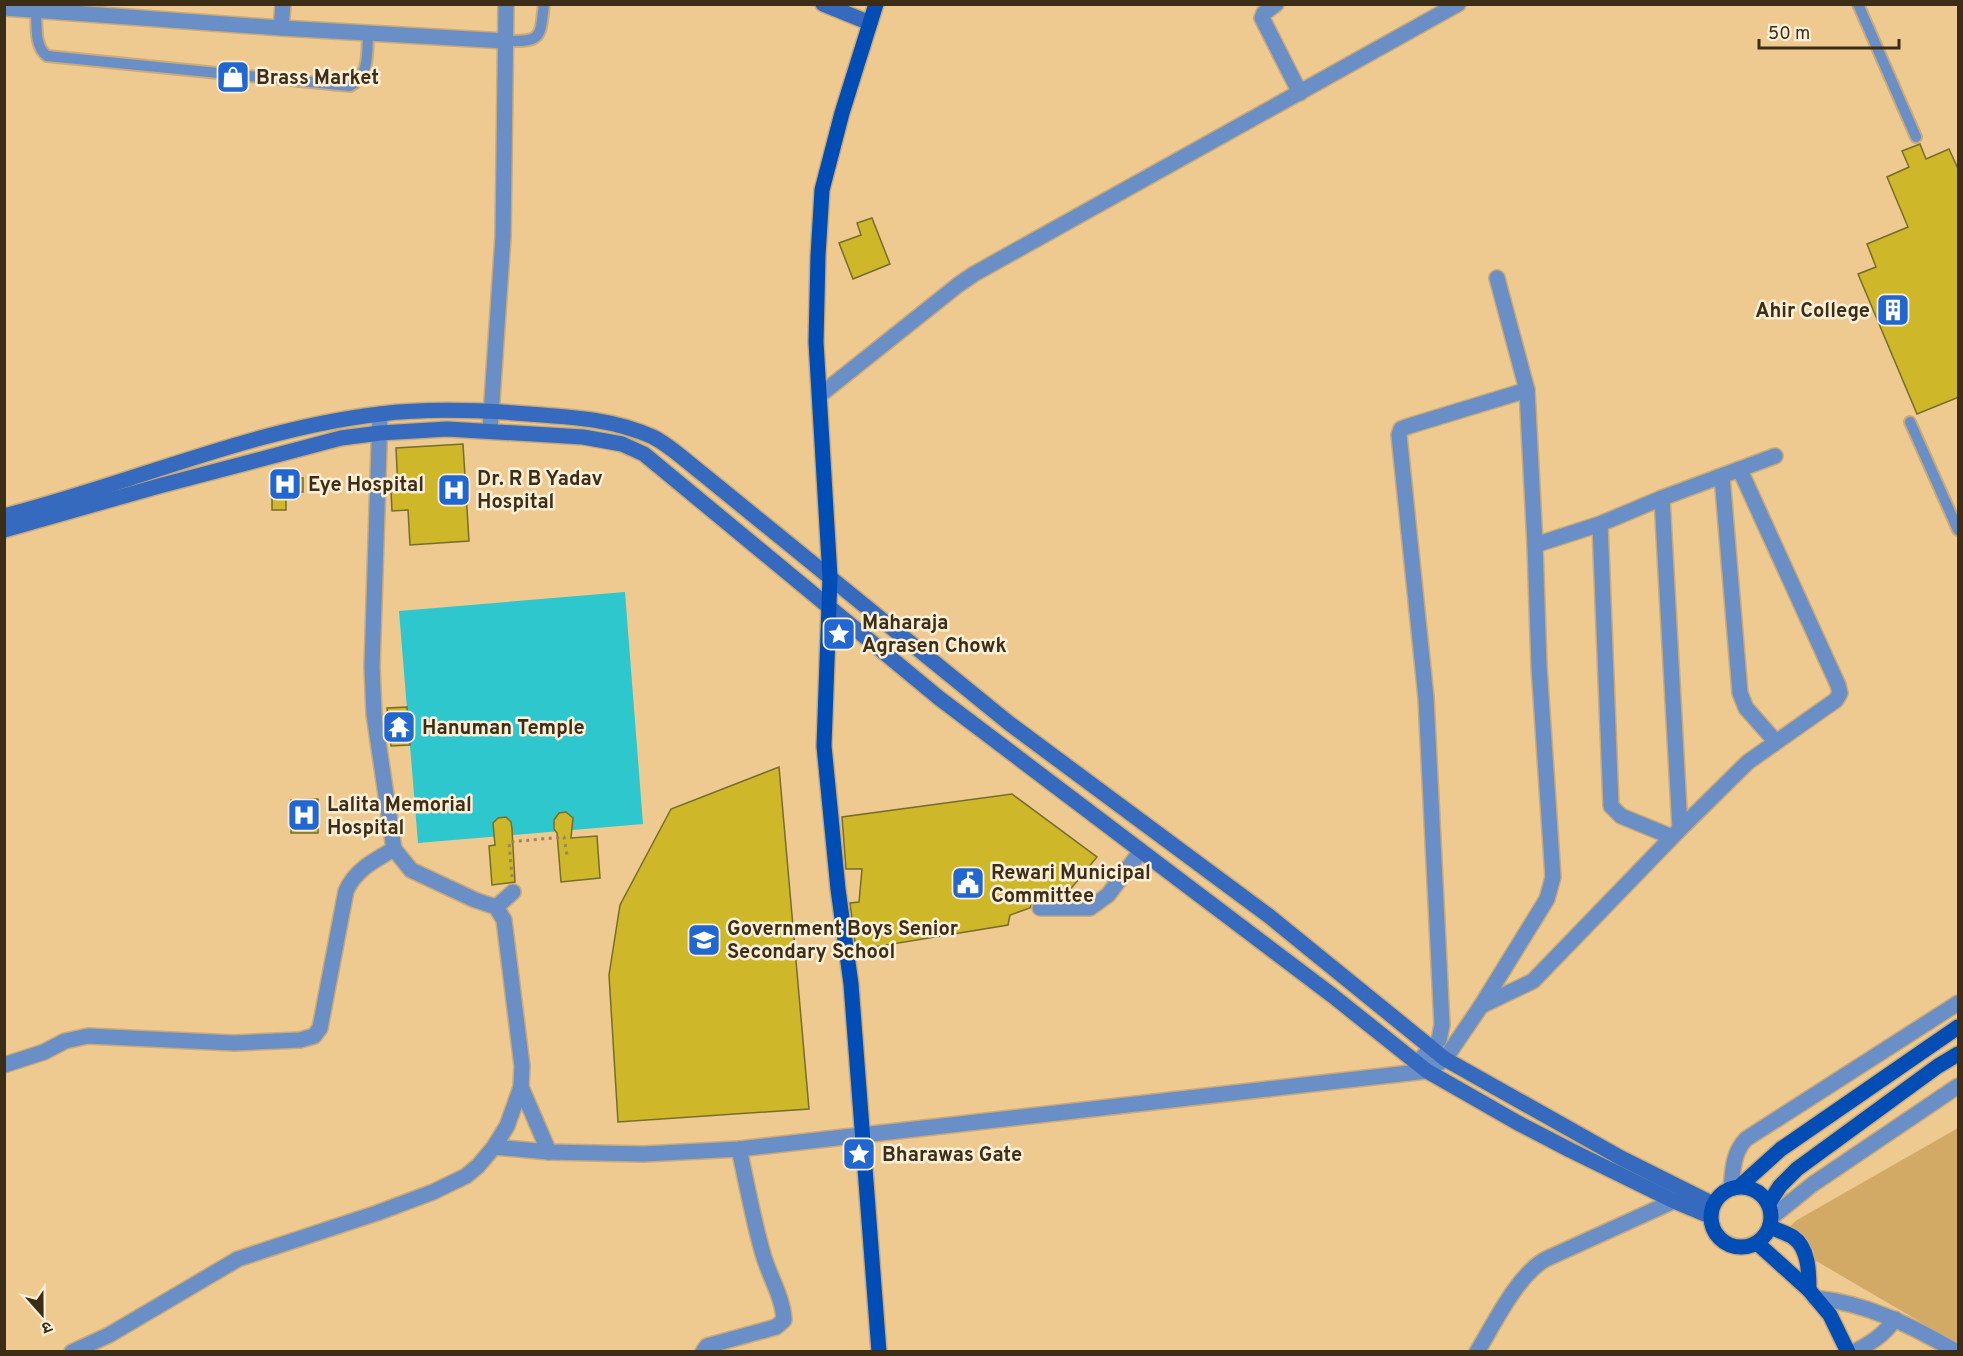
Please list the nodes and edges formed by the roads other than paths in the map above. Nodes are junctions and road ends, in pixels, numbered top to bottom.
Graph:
1 (283, 4) edge
2 (506, 4) edge
3 (544, 4) edge
4 (823, 4) edge
5 (876, 4) edge
6 (1276, 4) edge
7 (1458, 4) edge
8 (1858, 4) edge
9 (4, 8) edge
10 (36, 10) junction
11 (870, 23) junction
12 (281, 28) junction
13 (368, 32) junction
14 (506, 41) junction
15 (1300, 93) junction
16 (1916, 137) dead end
17 (1497, 278) dead end
18 (1527, 390) junction
19 (819, 395) junction
20 (490, 411) junction
21 (380, 414) junction
22 (1910, 422) dead end
23 (490, 430) junction
24 (380, 433) junction
25 (1775, 456) dead end
26 (1740, 470) junction
27 (1722, 476) junction
28 (1662, 498) junction
29 (4, 516) edge
30 (1600, 524) junction
31 (4, 530) edge
32 (1959, 530) edge
33 (1535, 544) junction
34 (830, 577) junction
35 (828, 607) junction
36 (1776, 742) junction
37 (1676, 833) junction
38 (394, 849) junction
39 (1142, 851) junction
40 (513, 892) road end
41 (496, 907) junction
42 (1040, 908) dead end
43 (1959, 1003) edge
44 (1481, 1006) junction
45 (1959, 1027) edge
46 (1431, 1047) junction
47 (1959, 1054) edge
48 (1445, 1059) junction
49 (4, 1065) edge
50 (1422, 1067) junction
51 (1959, 1086) edge
52 (521, 1087) junction
53 (864, 1136) junction
54 (495, 1147) junction
55 (739, 1149) junction
56 (549, 1152) junction
57 (1736, 1187) junction
58 (1674, 1202) junction
59 (1712, 1210) junction
60 (1770, 1216) junction
61 (1757, 1243) junction
62 (1812, 1294) junction
63 (1895, 1319) junction
64 (72, 1352) edge
65 (703, 1352) edge
66 (879, 1352) edge
67 (1477, 1352) edge
68 (1848, 1352) edge
69 (1854, 1352) edge
70 (1957, 1352) edge

1 - 12 street
2 - 14 street
3 - 14 lane
4 - 11 main road
5 - 11 main road
6 - 15 street
7 - 15 street
8 - 16 lane
9 - 10 street
10 - 12 street
10 - 13 lane
11 - 19 main road
12 - 13 street
13 - 14 street
14 - 20 street
15 - 19 street
17 - 18 street
18 - 33 street
18 - 46 street
19 - 34 main road
20 - 21 main road
20 - 23 street
20 - 34 main road
21 - 24 street
21 - 29 main road
22 - 32 lane
23 - 24 main road
23 - 35 main road
24 - 31 main road
24 - 38 street
25 - 26 street
26 - 27 street
26 - 36 street
27 - 28 street
27 - 36 street
28 - 30 street
28 - 37 street
30 - 33 street
30 - 37 street
33 - 44 street
34 - 35 main road
34 - 46 main road
35 - 39 main road
35 - 53 main road
36 - 37 street
37 - 44 street
38 - 41 street
38 - 49 street
39 - 42 street
39 - 50 main road
40 - 41 street
41 - 52 street
43 - 57 street
44 - 48 street
45 - 57 main road
46 - 48 main road
46 - 50 street
47 - 60 main road
48 - 50 street
48 - 59 main road
50 - 53 street
50 - 58 main road
51 - 60 street
52 - 54 street
52 - 56 street
53 - 55 street
53 - 66 main road
54 - 56 street
54 - 64 street
55 - 56 street
55 - 65 street
57 - 59 main road
57 - 60 main road
58 - 59 main road
58 - 67 street
59 - 61 main road
60 - 61 main road
60 - 62 main road
61 - 62 main road
62 - 63 street
62 - 68 main road
63 - 69 street
63 - 70 street

